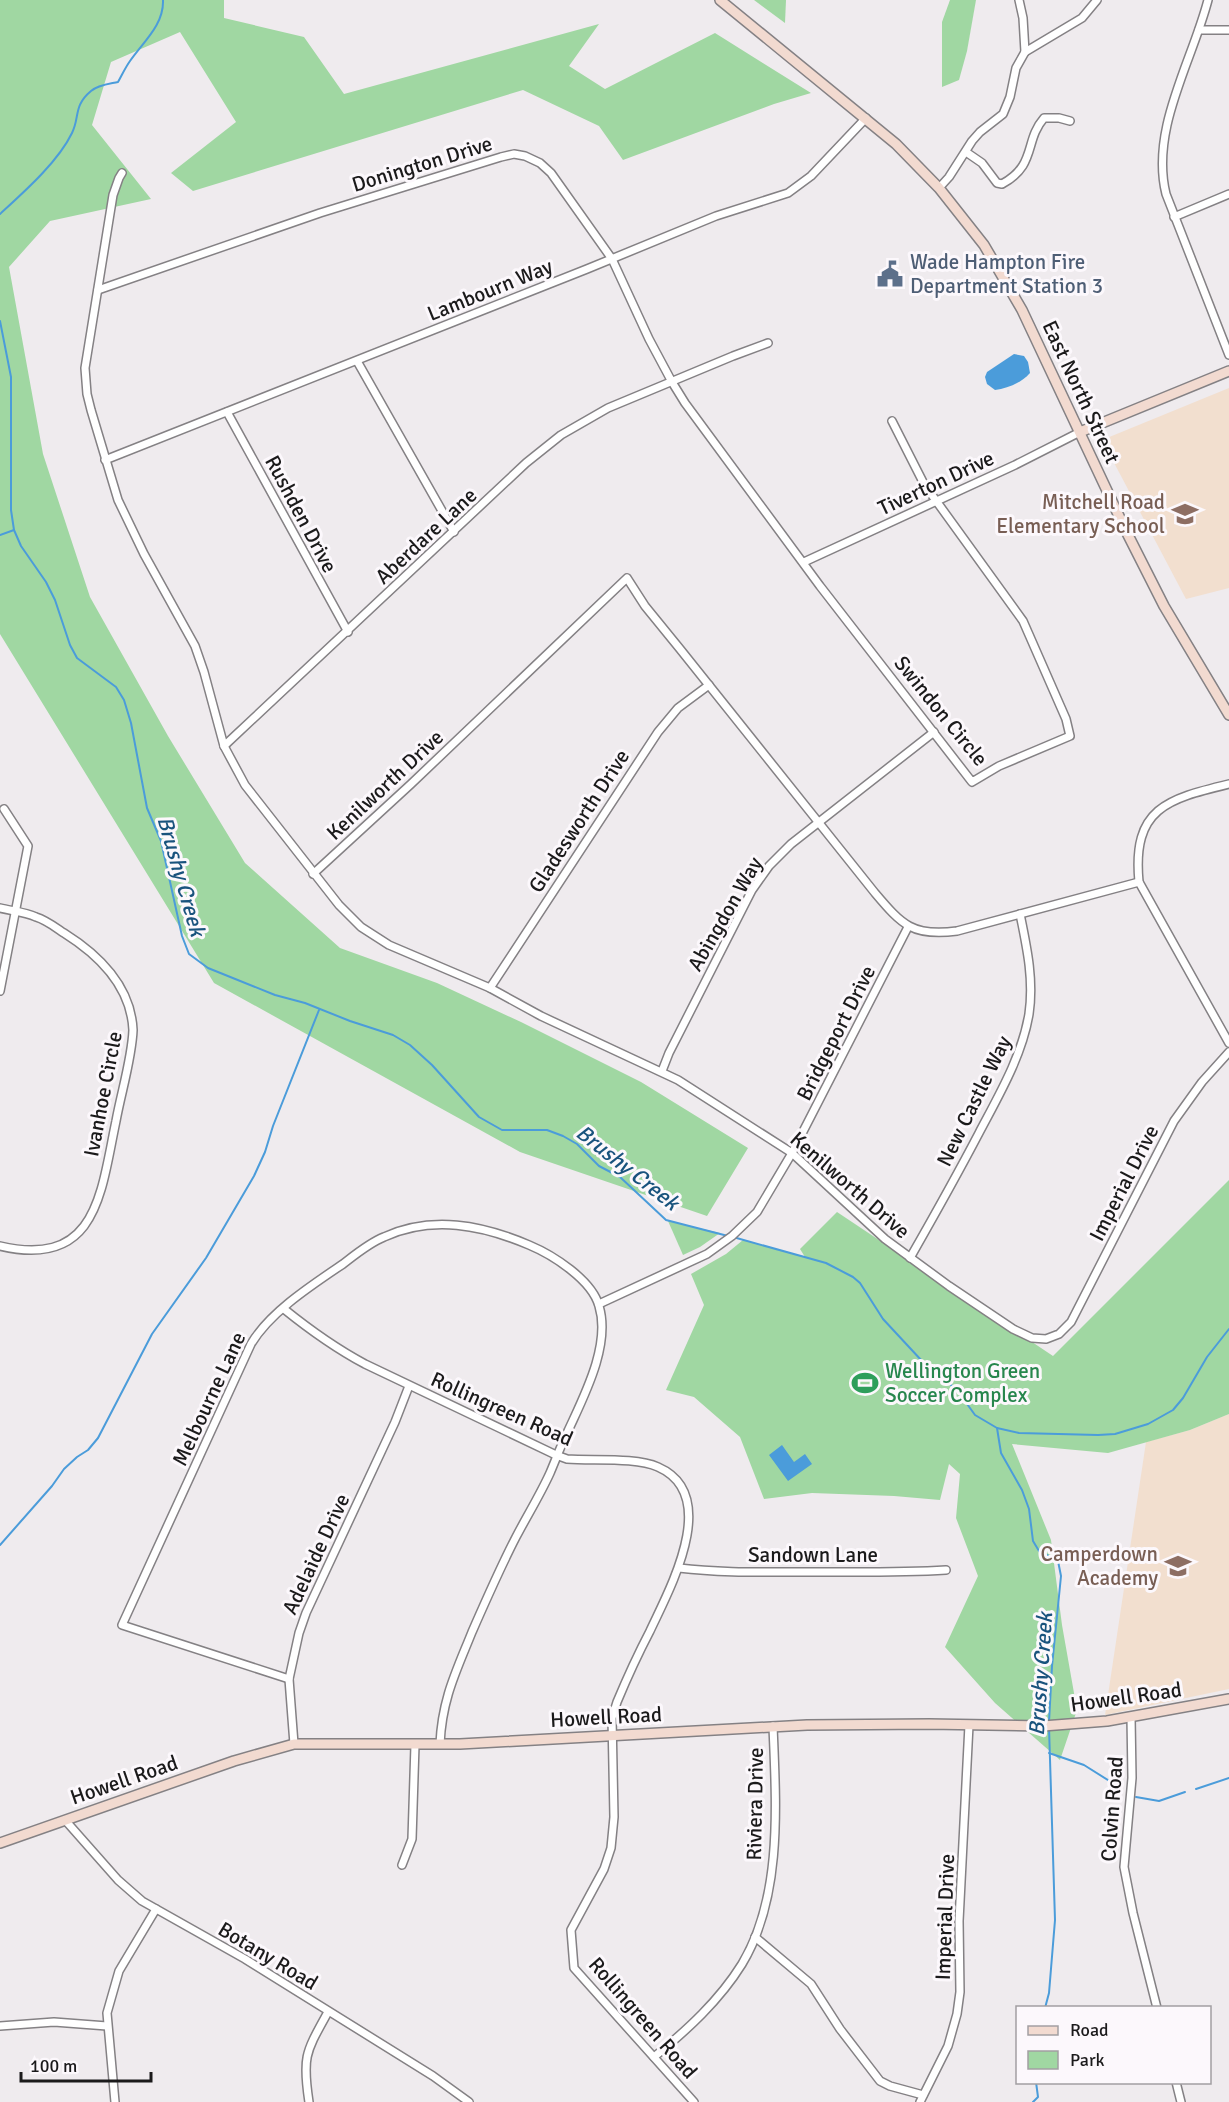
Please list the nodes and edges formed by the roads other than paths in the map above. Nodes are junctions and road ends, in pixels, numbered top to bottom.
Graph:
1 (720, 0) edge
2 (1019, 0) edge
3 (1097, 0) edge
4 (1208, 0) edge
5 (1199, 30) junction
6 (1229, 30) edge
7 (1025, 52) junction
8 (866, 118) junction
9 (1070, 121) dead end
10 (966, 152) junction
11 (122, 173) dead end
12 (939, 188) junction
13 (1229, 194) edge
14 (1174, 217) junction
15 (612, 259) junction
16 (98, 290) junction
17 (768, 343) dead end
18 (1229, 355) edge
19 (357, 361) junction
20 (1229, 371) edge
21 (672, 382) junction
22 (227, 412) junction
23 (892, 421) dead end
24 (1080, 432) junction
25 (105, 460) junction
26 (936, 501) junction
27 (454, 532) junction
28 (804, 562) junction
29 (348, 632) junction
30 (709, 685) junction
31 (1229, 715) edge
32 (934, 732) junction
33 (224, 746) junction
34 (1229, 784) edge
35 (4, 808) dead end
36 (818, 822) junction
37 (313, 874) junction
38 (1139, 882) junction
39 (0, 908) edge
40 (16, 912) junction
41 (1020, 914) junction
42 (908, 927) junction
43 (490, 988) junction
44 (0, 991) edge
45 (1229, 1043) edge
46 (1229, 1052) edge
47 (662, 1071) junction
48 (792, 1154) junction
49 (0, 1246) edge
50 (910, 1258) junction
51 (599, 1305) junction
52 (284, 1309) junction
53 (1059, 1334) joint
54 (410, 1386) junction
55 (556, 1455) junction
56 (679, 1568) junction
57 (946, 1570) dead end
58 (289, 1679) junction
59 (1229, 1699) edge
60 (1131, 1717) junction
61 (969, 1725) junction
62 (773, 1726) junction
63 (612, 1735) junction
64 (294, 1744) junction
65 (440, 1744) junction
66 (415, 1745) junction
67 (65, 1821) junction
68 (0, 1843) edge
69 (402, 1865) dead end
70 (156, 1910) junction
71 (755, 1937) junction
72 (1157, 2006) edge
73 (328, 2012) junction
74 (0, 2026) edge
75 (106, 2026) junction
76 (654, 2057) junction
77 (1176, 2084) edge
78 (922, 2099) edge
79 (115, 2102) edge
80 (309, 2102) edge
81 (469, 2102) edge
82 (694, 2102) edge
83 (1181, 2102) edge

1 - 8 main road, East North Street
2 - 7 street
3 - 7 street
4 - 5 street
5 - 6 street
5 - 14 street
7 - 10 street
8 - 12 main road, East North Street
8 - 15 street, Lambourn Way
9 - 10 street
10 - 12 street
11 - 16 street
12 - 24 main road, East North Street
13 - 14 street
14 - 18 street
15 - 16 street, Donington Drive
15 - 19 street, Lambourn Way
15 - 21 street, Donington Drive
16 - 25 street
17 - 21 street, Aberdare Lane
19 - 22 street, Lambourn Way
19 - 27 street
20 - 24 main road
21 - 27 street, Aberdare Lane
21 - 28 street, Donington Drive
22 - 25 street, Lambourn Way
22 - 29 street, Rushden Drive
23 - 26 street
24 - 26 street, Tiverton Drive
24 - 31 main road, East North Street
25 - 33 street
26 - 28 street, Tiverton Drive
26 - 32 street, Swindon Circle
27 - 29 street, Aberdare Lane
28 - 32 street, Swindon Circle
29 - 33 street, Aberdare Lane
30 - 36 street, Kenilworth Drive
30 - 37 street, Kenilworth Drive
30 - 43 street, Gladesworth Drive
32 - 36 street, Abingdon Way
33 - 37 street
34 - 38 street
35 - 40 street
36 - 42 street, Kenilworth Drive
36 - 47 street, Abingdon Way
37 - 43 street, Kenilworth Drive
38 - 41 street
38 - 45 street
39 - 40 street, Ivanhoe Circle
40 - 44 street
40 - 49 street, Ivanhoe Circle
41 - 42 street
41 - 50 street, New Castle Way
42 - 48 street, Bridgeport Drive
43 - 47 street, Kenilworth Drive
46 - 53 street, Imperial Drive
47 - 48 street, Kenilworth Drive
48 - 50 street, Kenilworth Drive
48 - 51 street, Bridgeport Drive
50 - 53 street, Kenilworth Drive
51 - 52 street, Melbourne Lane
51 - 55 street
52 - 54 street, Rollingreen Road
52 - 58 street, Melbourne Lane
54 - 55 street, Rollingreen Road
54 - 58 street, Adelaide Drive
55 - 56 street, Rollingreen Road
55 - 65 street
56 - 57 street, Sandown Lane
56 - 63 street, Rollingreen Road
58 - 64 street, Adelaide Drive
59 - 60 main road, Howell Road
60 - 61 main road, Howell Road
60 - 72 street, Colvin Road
61 - 62 main road, Howell Road
61 - 78 street, Imperial Drive
62 - 63 main road, Howell Road
62 - 71 street, Riviera Drive
63 - 65 main road, Howell Road
63 - 76 street, Rollingreen Road
64 - 66 main road, Howell Road
64 - 67 main road, Howell Road
65 - 66 main road, Howell Road
66 - 69 street
67 - 68 main road, Howell Road
67 - 70 street, Botany Road
70 - 73 street, Botany Road
70 - 75 street
71 - 76 street, Riviera Drive
71 - 78 street
73 - 80 street
73 - 81 street, Botany Road
74 - 75 street
75 - 79 street
76 - 82 street, Rollingreen Road
77 - 83 street

